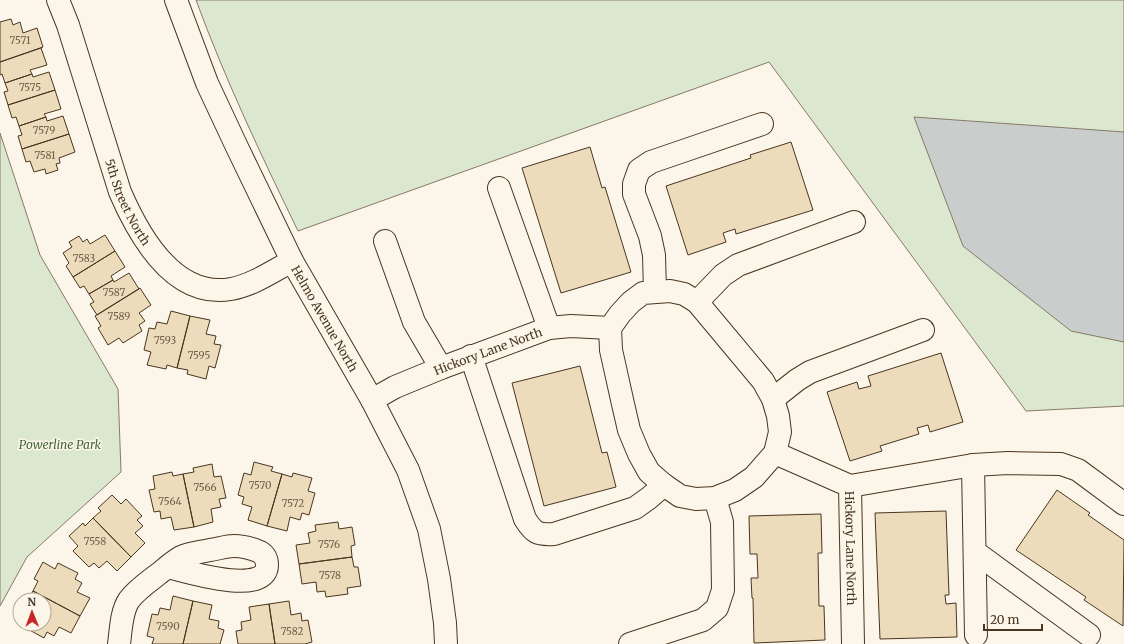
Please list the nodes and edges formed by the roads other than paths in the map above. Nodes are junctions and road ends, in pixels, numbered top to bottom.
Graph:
1 (58, 0) edge
2 (176, 0) edge
3 (762, 124) dead end
4 (499, 188) dead end
5 (854, 222) dead end
6 (385, 241) dead end
7 (292, 261) junction
8 (655, 292) junction
9 (697, 302) junction
10 (549, 328) junction
11 (610, 328) junction
12 (922, 330) dead end
13 (471, 356) junction
14 (441, 368) junction
15 (773, 399) junction
16 (372, 400) junction
17 (775, 453) junction
18 (973, 465) junction
19 (664, 485) junction
20 (850, 486) junction
21 (715, 498) junction
22 (1124, 504) edge
23 (975, 552) junction
24 (168, 567) dead end
25 (976, 635) dead end
26 (1089, 636) dead end
27 (119, 644) edge
28 (446, 644) edge
29 (630, 644) edge
30 (853, 644) edge

1 - 7 street, 5th Street North
2 - 7 street, Helmo Avenue North
3 - 8 street
4 - 10 street
5 - 9 street
6 - 14 street
7 - 16 street, Helmo Avenue North
8 - 9 street
8 - 11 street
9 - 15 street
10 - 11 street, Hickory Lane North
10 - 13 street, Hickory Lane North
11 - 19 street
12 - 15 street
13 - 14 street, Hickory Lane North
13 - 19 street
14 - 16 street, Hickory Lane North
15 - 17 street
16 - 28 street, Helmo Avenue North
17 - 20 street, Hickory Lane North
17 - 21 street
18 - 20 street
18 - 22 street
18 - 23 street
19 - 21 street
20 - 30 street, Hickory Lane North
21 - 29 street
23 - 25 street
23 - 26 street
24 - 27 street

